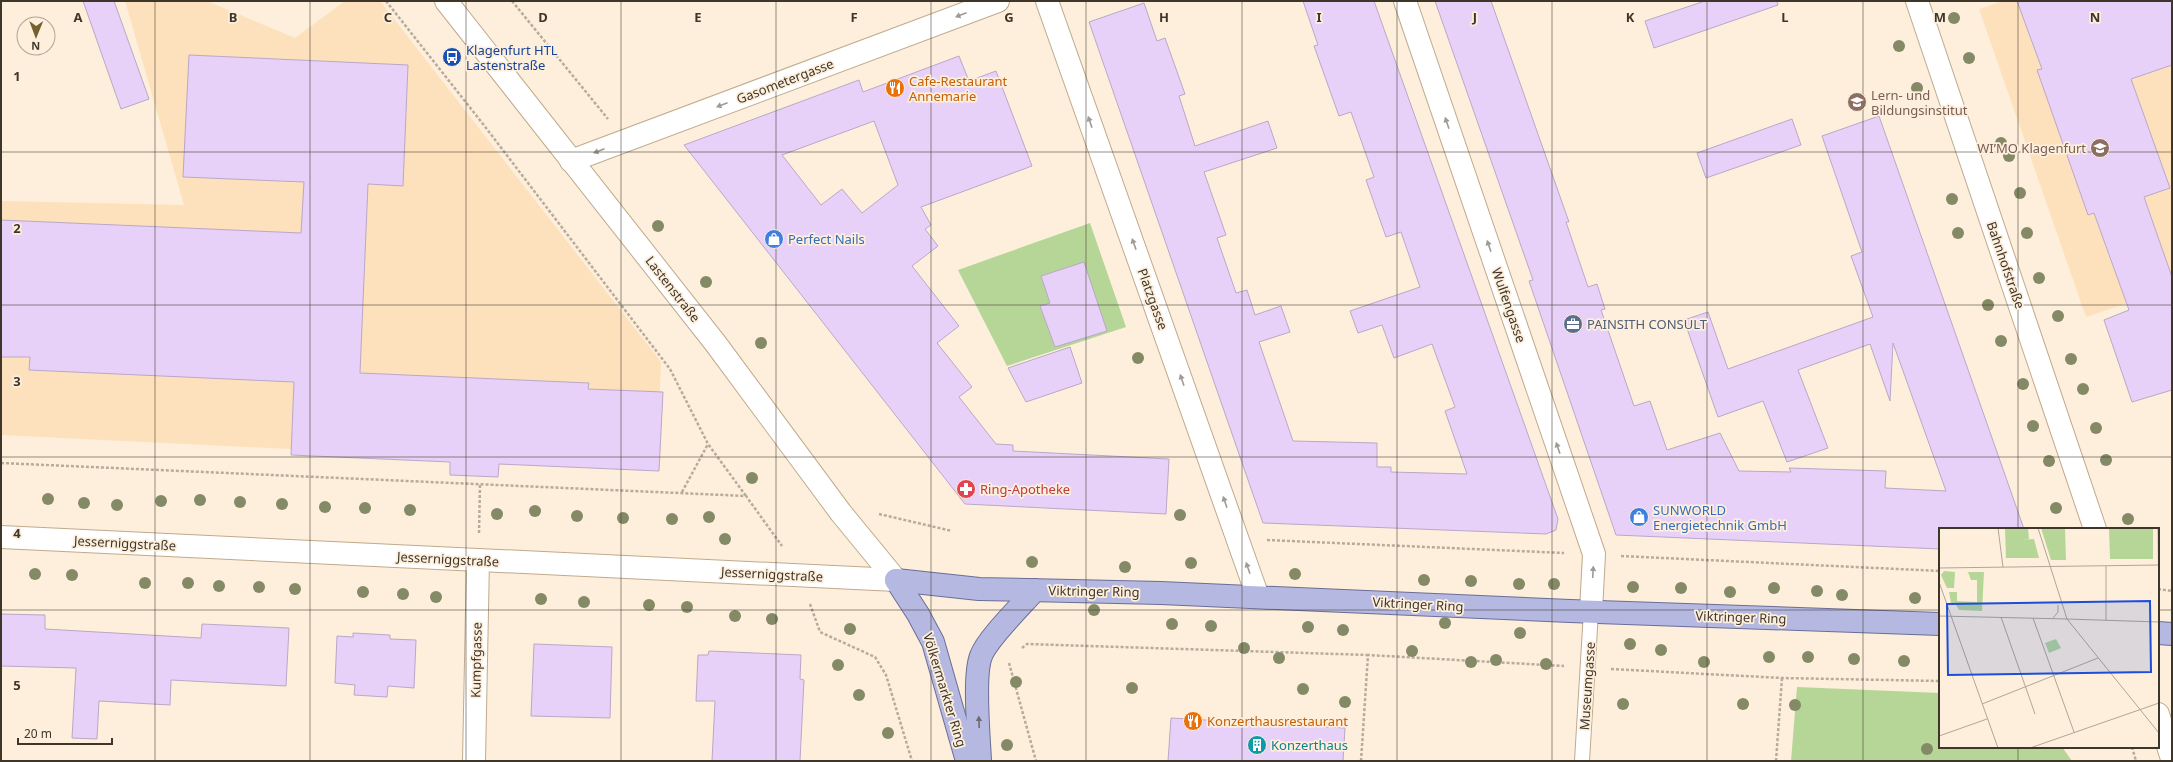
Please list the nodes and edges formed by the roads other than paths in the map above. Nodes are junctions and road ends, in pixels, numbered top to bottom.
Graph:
1 (446, 1) edge
2 (998, 1) edge
3 (1048, 1) edge
4 (1405, 1) edge
5 (1917, 1) edge
6 (571, 161) junction
7 (2095, 528) edge
8 (1, 537) edge
9 (478, 560) junction
10 (896, 580) junction
11 (1035, 590) junction
12 (1258, 596) junction
13 (1591, 611) junction
14 (1939, 624) edge
15 (2159, 633) edge
16 (2172, 634) edge
17 (2159, 717) edge
18 (2172, 759) edge
19 (474, 761) edge
20 (967, 761) edge
21 (980, 761) edge
22 (1582, 761) edge

1 - 6 street, Lastenstraße
2 -> 6 street, Gasometergasse
12 -> 3 street, Platzgasse
13 -> 4 street, Wulfengasse
5 - 7 street, Bahnhofstraße
6 - 10 street, Lastenstraße
8 - 9 street, Jesserniggstraße
9 - 10 street, Jesserniggstraße
9 - 19 street, Kumpfgasse
10 - 11 main road, Viktringer Ring
10 - 20 main road, Völkermarkter Ring
11 - 12 main road, Viktringer Ring
21 -> 11 main road
12 - 13 main road, Viktringer Ring
13 - 14 main road, Viktringer Ring
13 - 22 lane, Museumgasse
15 - 16 main road
17 - 18 street

